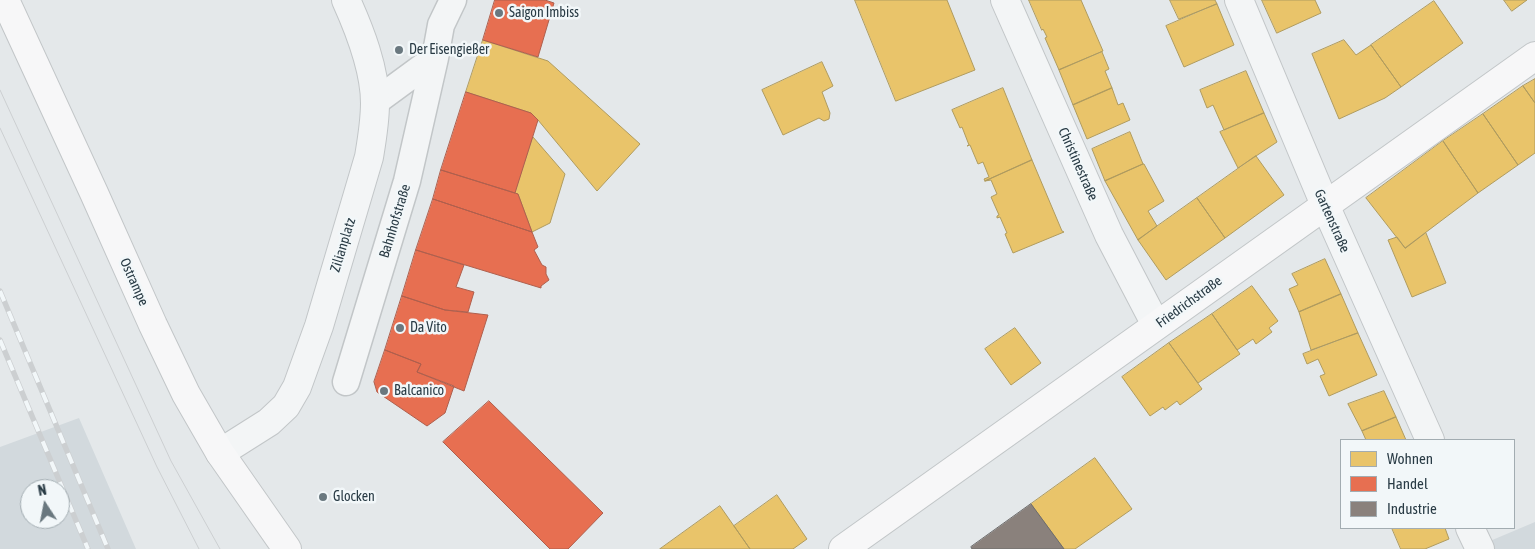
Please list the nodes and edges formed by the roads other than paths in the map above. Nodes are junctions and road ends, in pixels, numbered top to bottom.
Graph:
1 (5, 0) edge
2 (346, 0) edge
3 (453, 0) edge
4 (1005, 0) edge
5 (1239, 0) edge
6 (1535, 56) edge
7 (435, 58) junction
8 (375, 102) junction
9 (1325, 205) junction
10 (1156, 325) junction
11 (346, 382) dead end
12 (1430, 439) edge
13 (220, 453) junction
14 (1470, 529) edge
15 (287, 549) edge
16 (842, 549) edge
17 (1480, 549) edge

1 - 13 main road, Ostrampe
2 - 8 street, Zilianplatz
3 - 7 street, Bahnhofstraße
4 - 10 street, Christinestraße
5 - 9 street, Gartenstraße
6 - 9 main road, Friedrichstraße
7 - 8 street
7 - 11 street, Bahnhofstraße
8 - 13 street, Zilianplatz
9 - 10 main road, Friedrichstraße
9 - 12 street, Gartenstraße
10 - 16 main road, Friedrichstraße
13 - 15 main road, Ostrampe
14 - 17 street

